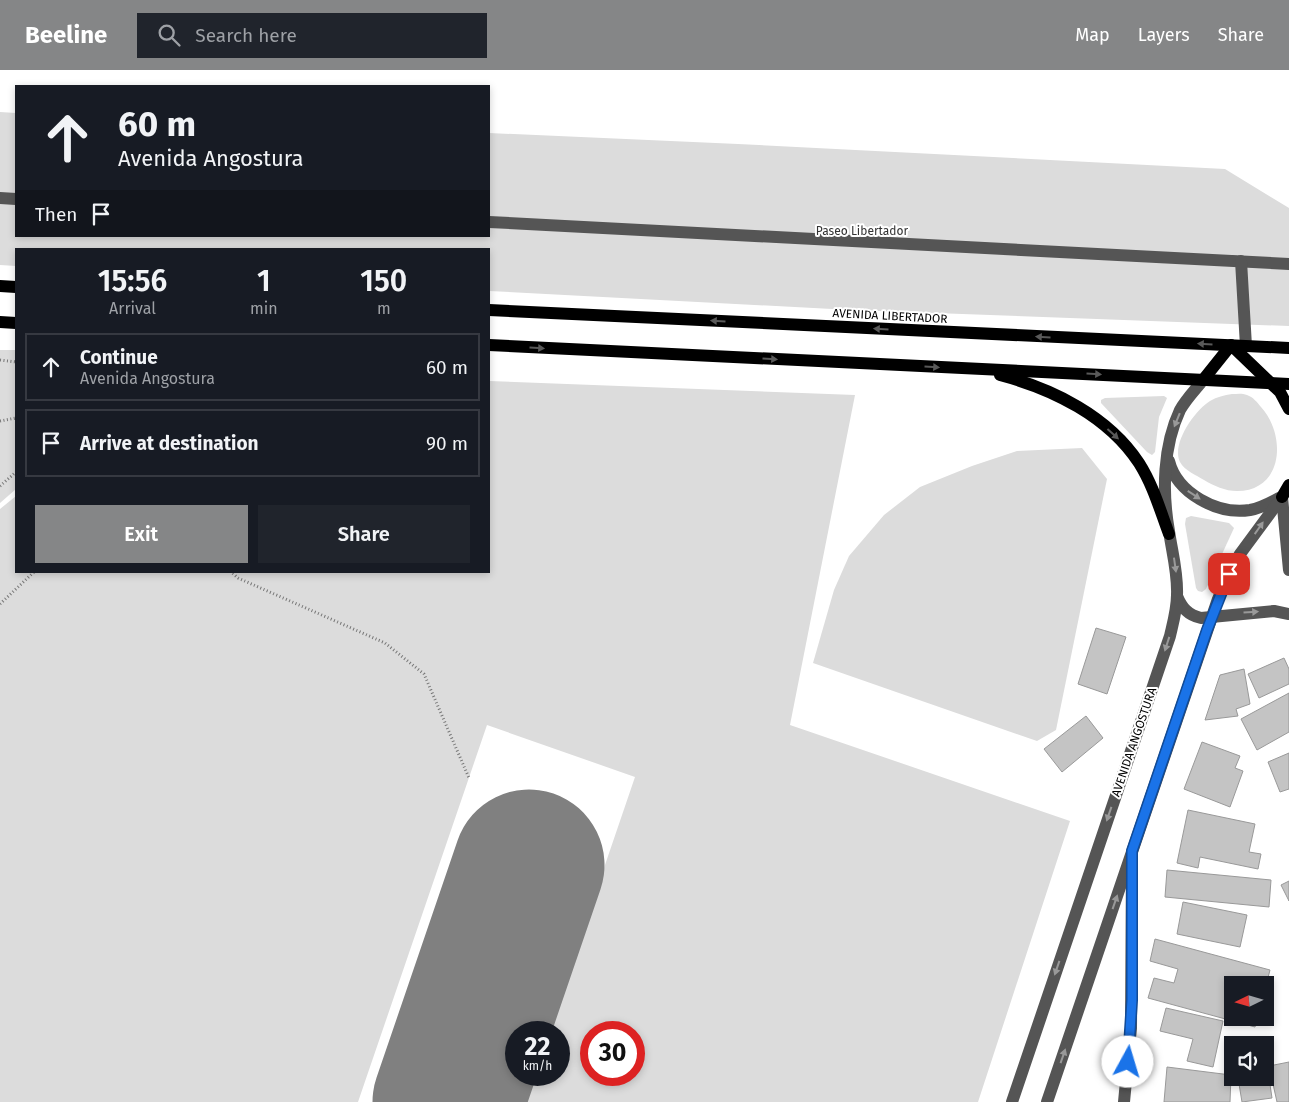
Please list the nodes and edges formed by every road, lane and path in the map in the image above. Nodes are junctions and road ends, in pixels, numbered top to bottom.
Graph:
1 (0, 198) edge
2 (15, 199) edge
3 (490, 222) edge
4 (1241, 261) junction
5 (1289, 264) edge
6 (0, 286) edge
7 (15, 287) edge
8 (490, 310) edge
9 (0, 322) edge
10 (15, 322) edge
11 (1232, 345) junction
12 (490, 346) edge
13 (1246, 346) junction
14 (1289, 348) edge
15 (0, 360) edge
16 (15, 362) edge
17 (975, 369) junction
18 (1203, 380) junction
19 (1270, 383) junction
20 (1289, 384) edge
21 (1289, 409) edge
22 (15, 418) edge
23 (0, 421) edge
24 (1168, 456) junction
25 (15, 473) edge
26 (1289, 485) edge
27 (0, 486) edge
28 (1285, 493) edge
29 (1169, 534) junction
30 (1289, 570) edge
31 (33, 573) edge
32 (232, 573) edge
33 (1178, 596) junction
34 (0, 604) edge
35 (1289, 614) edge
36 (1212, 617) junction
37 (469, 778) dead end
38 (1132, 851) junction
39 (1012, 1102) edge
40 (1047, 1102) edge
41 (1124, 1102) edge

1 - 2 street
3 - 4 street
4 - 5 street
4 - 13 street
6 - 7 main road
11 -> 8 main road, AVENIDA LIBERTADOR
9 - 10 main road
11 - 13 main road, AVENIDA LIBERTADOR
11 - 18 main road
11 - 19 main road
12 -> 17 main road
13 - 14 main road, AVENIDA LIBERTADOR
15 - 16 path
17 -> 18 main road
17 -> 29 main road
18 - 19 main road
18 -> 24 street, AVENIDA ANGOSTURA
19 - 20 main road
19 - 21 main road
22 - 23 path
24 -> 28 street
24 - 29 street, AVENIDA ANGOSTURA
25 - 27 path
26 - 28 main road
28 - 30 street
36 -> 28 street
29 -> 33 street, AVENIDA ANGOSTURA
31 - 34 path
32 - 37 path
33 - 36 street
33 -> 39 street, AVENIDA ANGOSTURA
36 -> 35 street
36 - 38 street
40 -> 38 street
38 - 41 street

